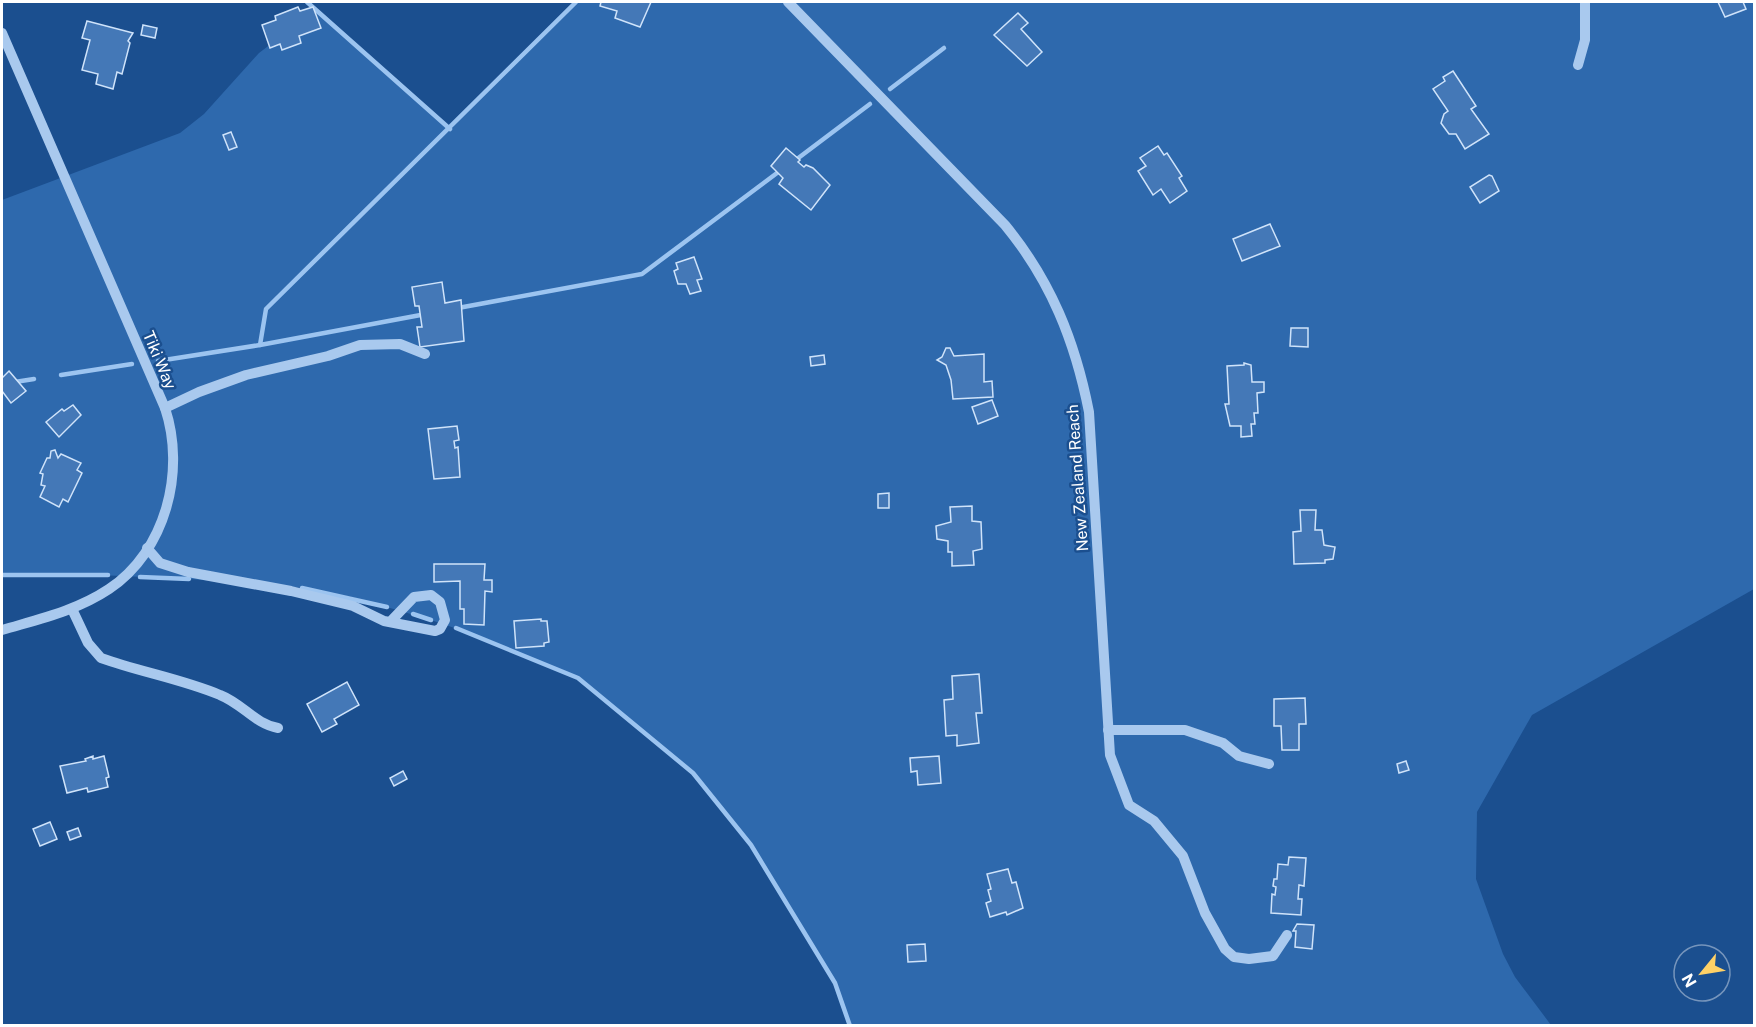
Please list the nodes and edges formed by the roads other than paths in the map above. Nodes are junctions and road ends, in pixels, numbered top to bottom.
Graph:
1 (1585, 2) edge
2 (791, 3) edge
3 (2, 33) edge
4 (1578, 65) dead end
5 (425, 354) dead end
6 (165, 408) junction
7 (147, 548) junction
8 (72, 609) junction
9 (390, 622) junction
10 (2, 630) edge
11 (279, 728) dead end
12 (1108, 730) junction
13 (1269, 764) dead end
14 (1287, 936) dead end

1 - 4 street
2 - 12 street, New Zealand Reach
3 - 6 street, Tiki Way
5 - 6 street
6 - 7 street, Tiki Way
7 - 8 street, Tiki Way
7 - 9 street
8 - 10 street, Tiki Way
8 - 11 street
9 - 9 street
12 - 13 street
12 - 14 street, New Zealand Reach

